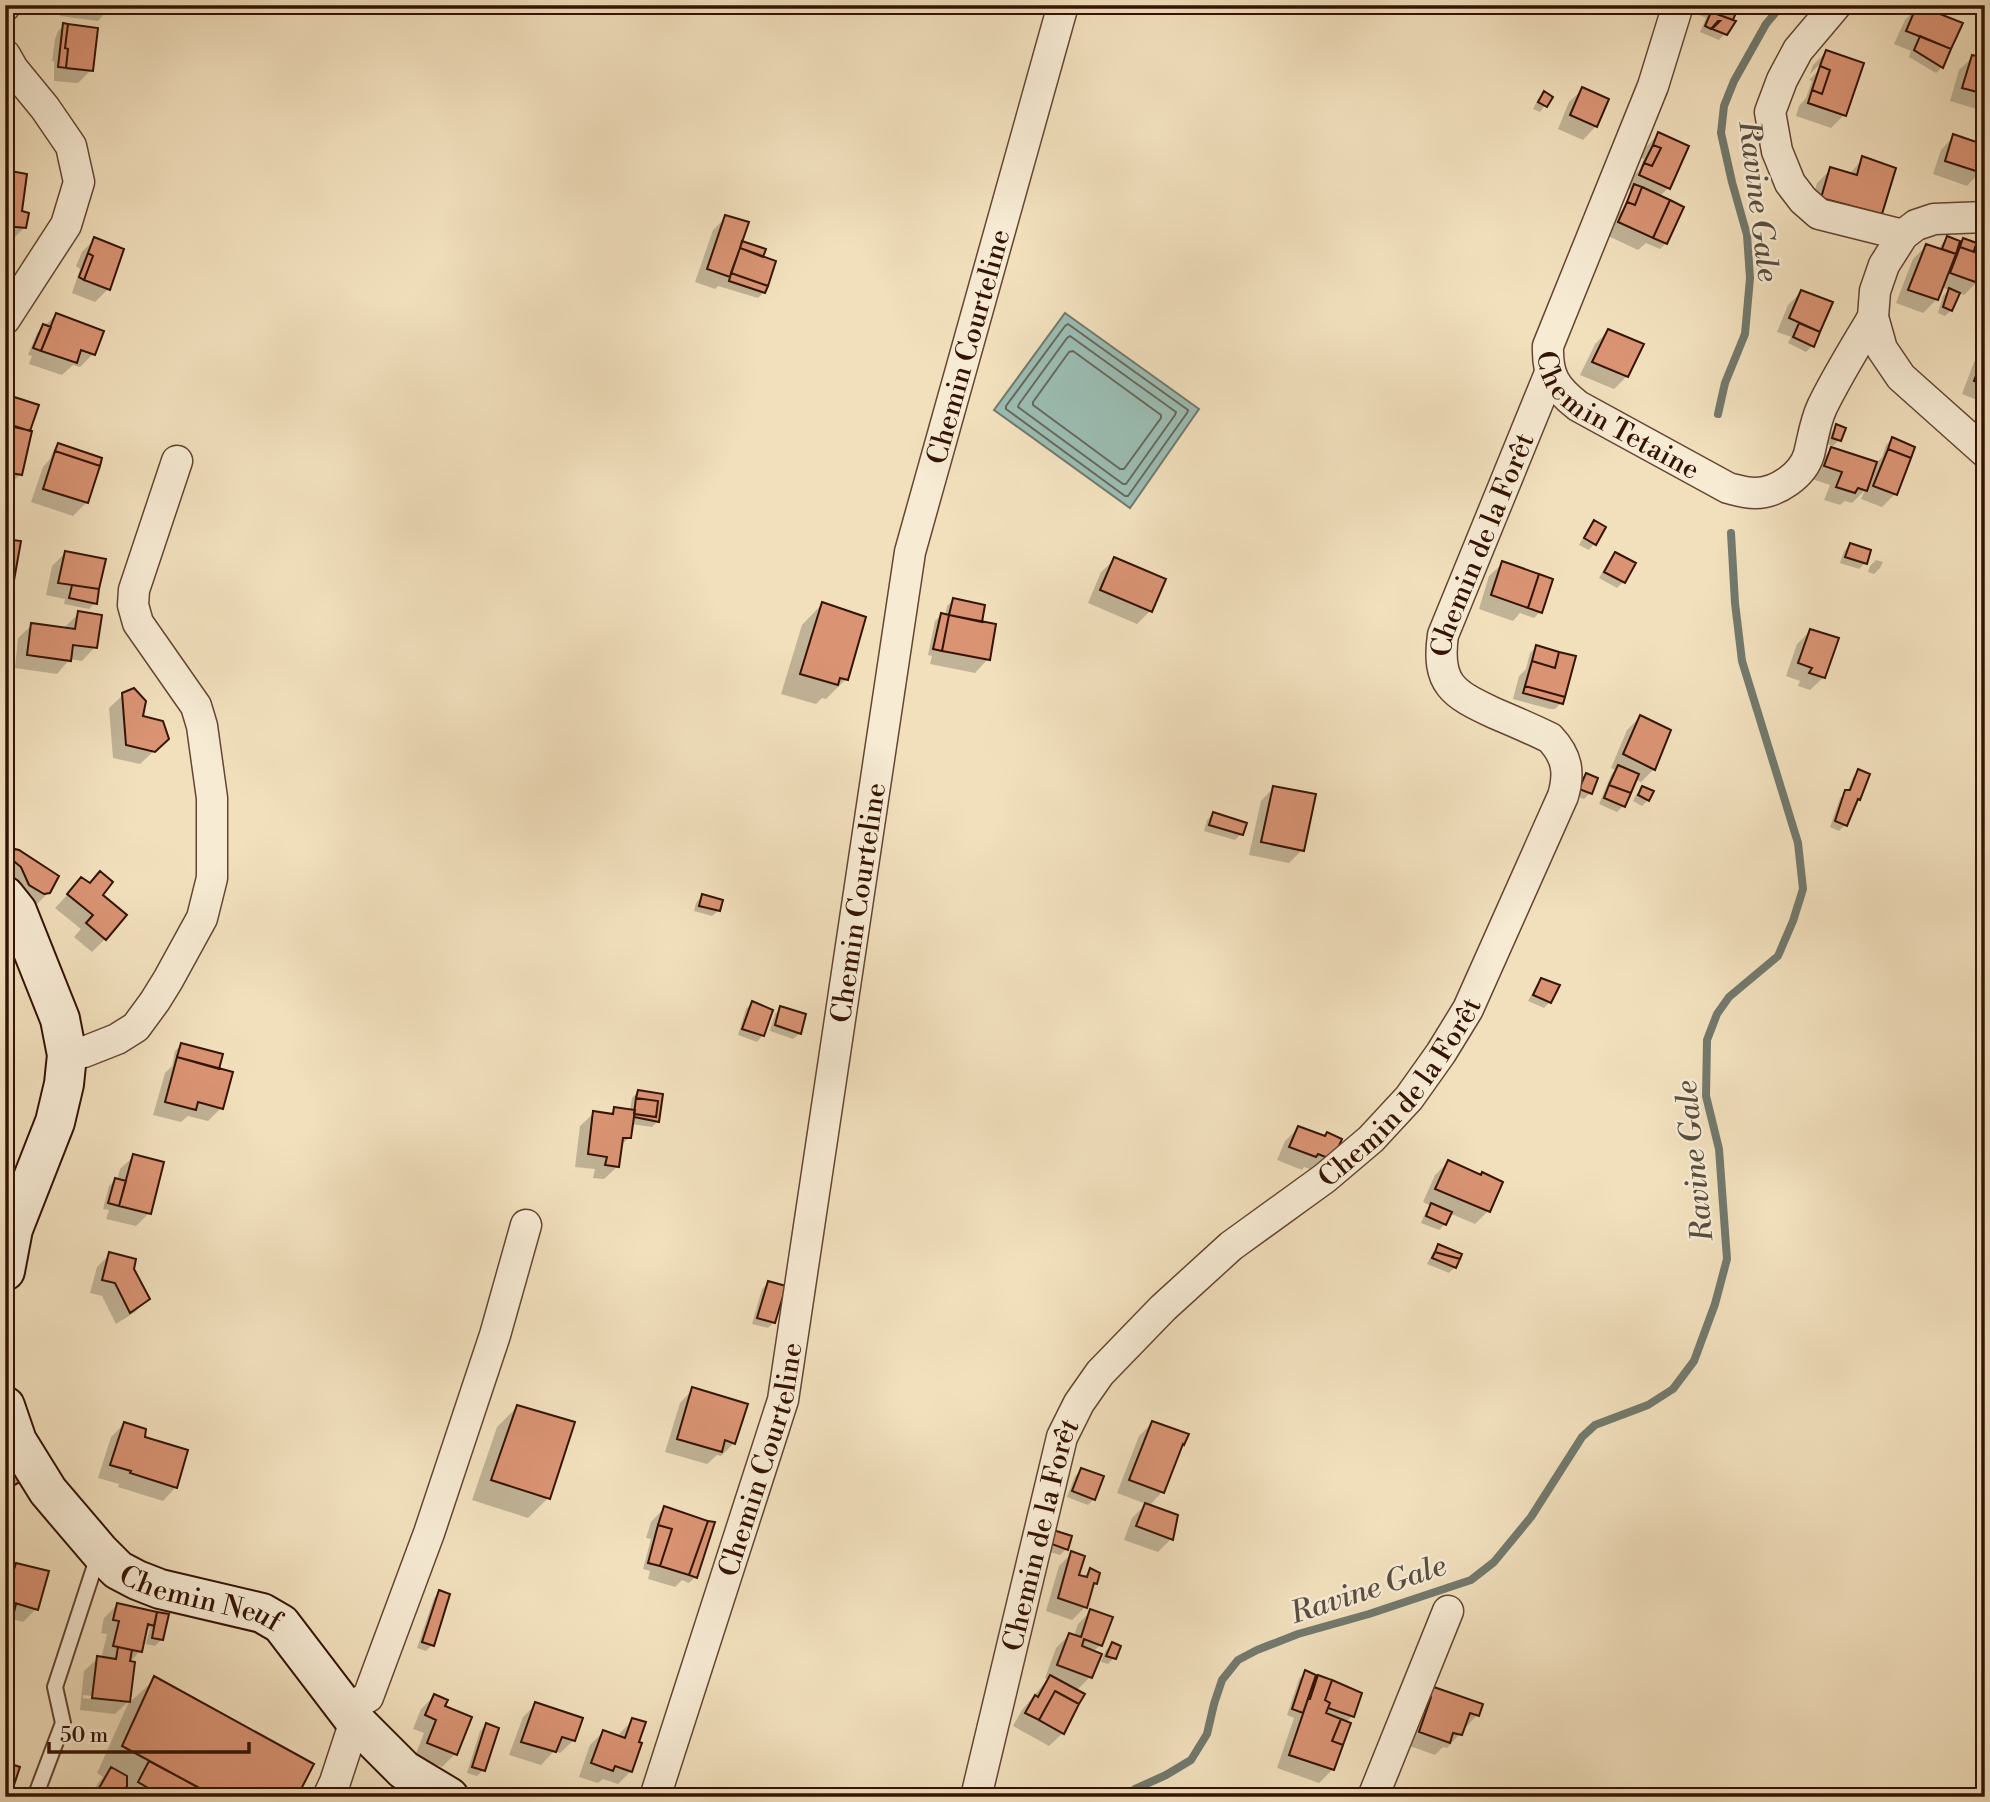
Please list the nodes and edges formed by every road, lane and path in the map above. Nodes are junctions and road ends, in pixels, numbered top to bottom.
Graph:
1 (1063, 5) edge
2 (1678, 5) edge
3 (1836, 5) edge
4 (5, 55) edge
5 (1985, 217) edge
6 (1903, 235) junction
7 (1873, 317) junction
8 (5, 319) edge
9 (1550, 373) junction
10 (1985, 452) edge
11 (177, 461) dead end
12 (5, 896) edge
13 (67, 1055) junction
14 (526, 1225) dead end
15 (9, 1229) edge
16 (5, 1271) edge
17 (5, 1406) edge
18 (100, 1552) junction
19 (1447, 1611) dead end
20 (350, 1715) junction
21 (35, 1797) edge
22 (328, 1797) edge
23 (449, 1797) edge
24 (655, 1797) edge
25 (976, 1797) edge
26 (1373, 1797) edge

1 - 24 street, Chemin Courteline
2 - 9 street, Chemin Tetaine
3 - 6 street
4 - 8 street
5 - 6 street
6 - 7 street
7 - 9 street, Chemin Tetaine
7 - 10 street
9 - 25 street, Chemin de la Forêt
11 - 13 street
12 - 13 main road
13 - 15 main road
14 - 20 street
15 - 16 main road
17 - 18 main road, Chemin Neuf
18 - 20 main road, Chemin Neuf
18 - 21 lane
19 - 26 street
20 - 22 street
20 - 23 main road, Chemin Neuf

